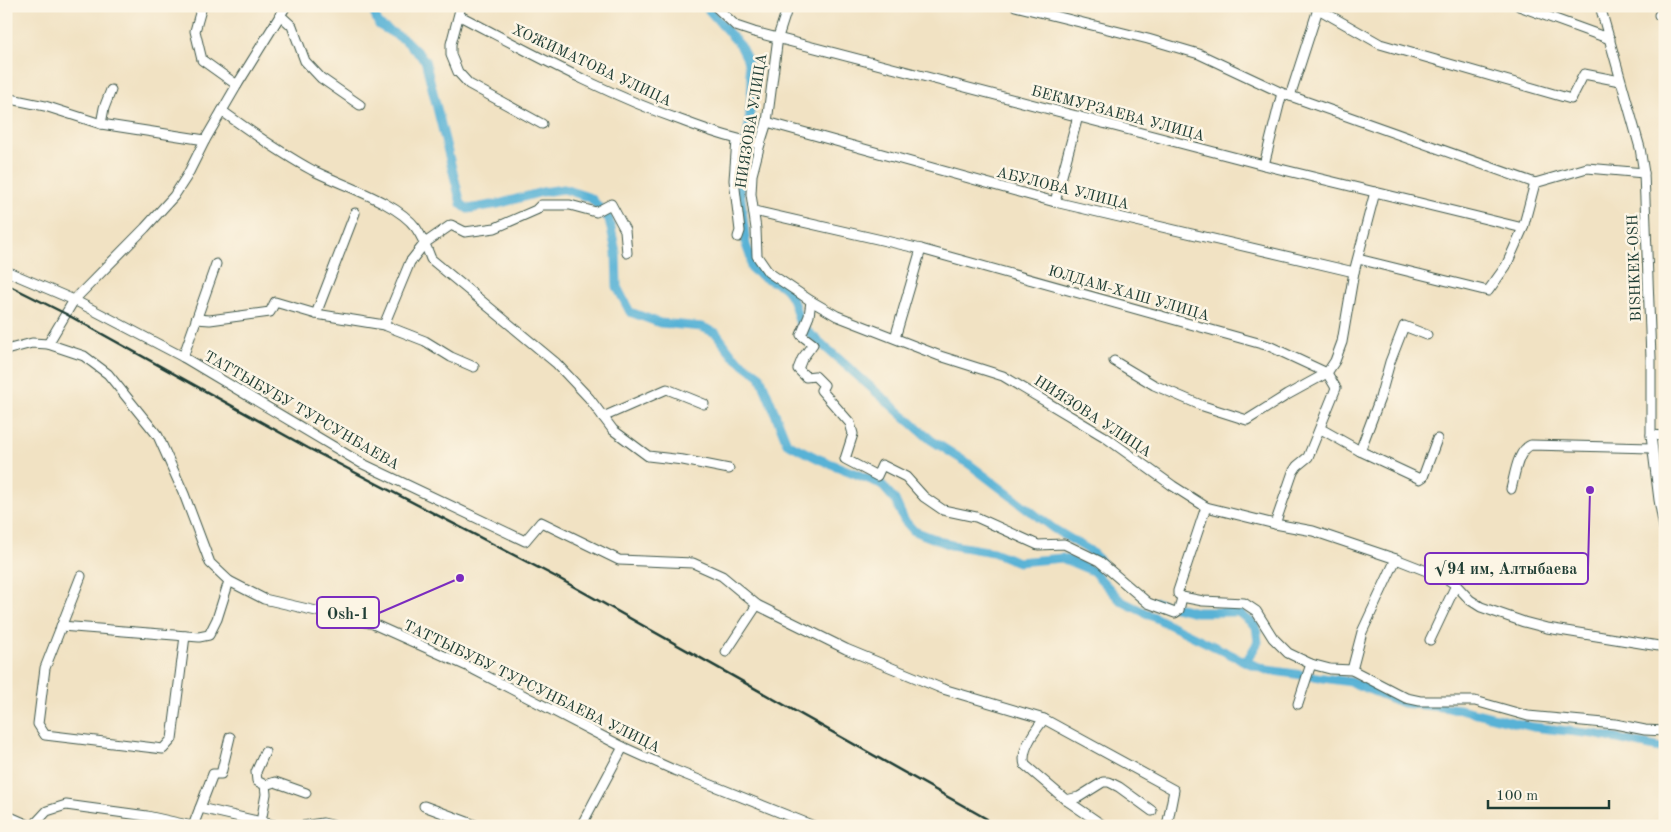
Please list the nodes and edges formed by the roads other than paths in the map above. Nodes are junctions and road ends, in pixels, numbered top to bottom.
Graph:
1 (202, 6) edge
2 (286, 6) edge
3 (715, 6) edge
4 (788, 6) edge
5 (1015, 6) edge
6 (1519, 6) edge
7 (1600, 6) edge
8 (1317, 7) edge
9 (460, 11) edge
10 (280, 15) junction
11 (778, 37) junction
12 (1610, 39) junction
13 (1620, 81) junction
14 (237, 85) junction
15 (111, 90) dead end
16 (1286, 95) junction
17 (6, 98) edge
18 (360, 105) dead end
19 (222, 112) junction
20 (1078, 116) junction
21 (767, 122) junction
22 (101, 124) junction
23 (542, 124) dead end
24 (205, 140) junction
25 (740, 141) junction
26 (756, 143) junction
27 (1264, 165) junction
28 (1644, 173) junction
29 (1535, 184) junction
30 (1375, 192) junction
31 (1055, 202) junction
32 (754, 211) junction
33 (355, 213) dead end
34 (1523, 228) junction
35 (738, 237) dead end
36 (425, 243) junction
37 (921, 248) junction
38 (627, 253) dead end
39 (1358, 258) junction
40 (216, 264) dead end
41 (6, 271) edge
42 (1354, 272) junction
43 (74, 300) junction
44 (811, 301) junction
45 (316, 314) junction
46 (196, 319) junction
47 (384, 325) junction
48 (1427, 335) dead end
49 (895, 338) junction
50 (48, 344) junction
51 (6, 350) edge
52 (183, 358) junction
53 (1114, 361) dead end
54 (474, 367) dead end
55 (1327, 373) junction
56 (704, 404) dead end
57 (603, 417) junction
58 (1321, 429) junction
59 (1651, 435) junction
60 (1665, 436) edge
61 (1437, 439) dead end
62 (1652, 448) junction
63 (1360, 451) junction
64 (729, 469) dead end
65 (1511, 489) dead end
66 (1662, 500) edge
67 (1206, 507) junction
68 (1275, 524) junction
69 (1665, 533) edge
70 (1396, 559) junction
71 (81, 576) dead end
72 (229, 581) junction
73 (1456, 585) junction
74 (1181, 604) junction
75 (757, 605) junction
76 (61, 626) junction
77 (185, 636) junction
78 (1430, 640) dead end
79 (1665, 646) edge
80 (726, 652) dead end
81 (1310, 667) junction
82 (1352, 670) junction
83 (1298, 704) dead end
84 (1044, 719) junction
85 (1665, 731) edge
86 (230, 737) dead end
87 (623, 747) junction
88 (265, 752) dead end
89 (265, 785) junction
90 (306, 793) dead end
91 (1066, 800) junction
92 (424, 806) dead end
93 (200, 808) junction
94 (1152, 812) dead end
95 (6, 815) edge
96 (261, 822) junction
97 (32, 826) edge
98 (192, 826) edge
99 (280, 826) edge
100 (303, 826) edge
101 (336, 826) edge
102 (478, 826) edge
103 (581, 826) edge
104 (814, 826) edge
105 (1104, 826) edge
106 (1166, 826) edge

1 - 14 street
2 - 10 street
3 - 11 street, БЕКМУРЗАЕВА УЛИЦА
4 - 11 street, НИЯЗОВА УЛИЦА
5 - 16 street
6 - 12 street
7 - 12 street, BISHKEK-OSH
8 - 13 street
8 - 16 street
9 - 23 street
9 - 25 street, ХОЖИМАТОВА УЛИЦА
10 - 14 street
10 - 18 street
11 - 20 street, БЕКМУРЗАЕВА УЛИЦА
11 - 21 street, НИЯЗОВА УЛИЦА
12 - 13 street, BISHKEK-OSH
13 - 28 street, BISHKEK-OSH
14 - 19 street
15 - 22 street
16 - 27 street
16 - 29 street
17 - 22 street
19 - 24 street
19 - 36 street
20 - 27 street, БЕКМУРЗАЕВА УЛИЦА
20 - 31 street
21 - 26 street, НИЯЗОВА УЛИЦА
21 - 31 street, АБУЛОВА УЛИЦА
22 - 24 street
24 - 43 street
25 - 26 street, ХОЖИМАТОВА УЛИЦА
25 - 35 street
26 - 32 street, НИЯЗОВА УЛИЦА
27 - 30 street, БЕКМУРЗАЕВА УЛИЦА
28 - 29 street
28 - 59 street, BISHKEK-OSH
29 - 34 street
30 - 34 street, БЕКМУРЗАЕВА УЛИЦА
30 - 39 street
31 - 42 street, АБУЛОВА УЛИЦА
32 - 37 street, ЮЛДАМ-ХАШ УЛИЦА
32 - 44 street, НИЯЗОВА УЛИЦА
33 - 45 street
34 - 39 street
36 - 38 street
36 - 47 street
36 - 57 street
37 - 49 street
37 - 55 street, ЮЛДАМ-ХАШ УЛИЦА
39 - 42 street
40 - 46 street
41 - 43 street, ТАТТЫБУБУ ТУРСУНБАЕВА
42 - 55 street
43 - 50 street
43 - 52 street, ТАТТЫБУБУ ТУРСУНБАЕВА
44 - 49 street, НИЯЗОВА УЛИЦА
44 - 74 street
45 - 46 street
45 - 47 street
46 - 52 street
47 - 54 street
48 - 63 street
49 - 67 street, НИЯЗОВА УЛИЦА
50 - 51 street, ТАТТЫБУБУ ТУРСУНБАЕВА УЛИЦА
50 - 72 street, ТАТТЫБУБУ ТУРСУНБАЕВА УЛИЦА
52 - 75 street, ТАТТЫБУБУ ТУРСУНБАЕВА
53 - 55 street
55 - 58 street
56 - 57 street
57 - 64 street
58 - 63 street
58 - 68 street
59 - 60 street
59 - 62 street, BISHKEK-OSH
61 - 63 street
62 - 65 street
62 - 66 street, BISHKEK-OSH
66 - 69 street, BISHKEK-OSH
67 - 68 street, НИЯЗОВА УЛИЦА
67 - 74 street
68 - 70 street, НИЯЗОВА УЛИЦА
70 - 73 street, НИЯЗОВА УЛИЦА
70 - 82 street
71 - 76 street
72 - 77 street
72 - 87 street, ТАТТЫБУБУ ТУРСУНБАЕВА УЛИЦА
73 - 78 street
73 - 79 street, НИЯЗОВА УЛИЦА
74 - 81 street
75 - 80 street
75 - 84 street
76 - 77 street
76 - 77 street
81 - 82 street
81 - 83 street
82 - 85 street
84 - 91 street
84 - 106 street
86 - 93 street
87 - 103 street
87 - 104 street, ТАТТЫБУБУ ТУРСУНБАЕВА УЛИЦА
88 - 89 street
89 - 90 street
89 - 96 street
91 - 94 street
91 - 105 street
92 - 102 street
93 - 96 street
93 - 98 street
95 - 97 street
96 - 99 street
97 - 98 street
100 - 101 street

